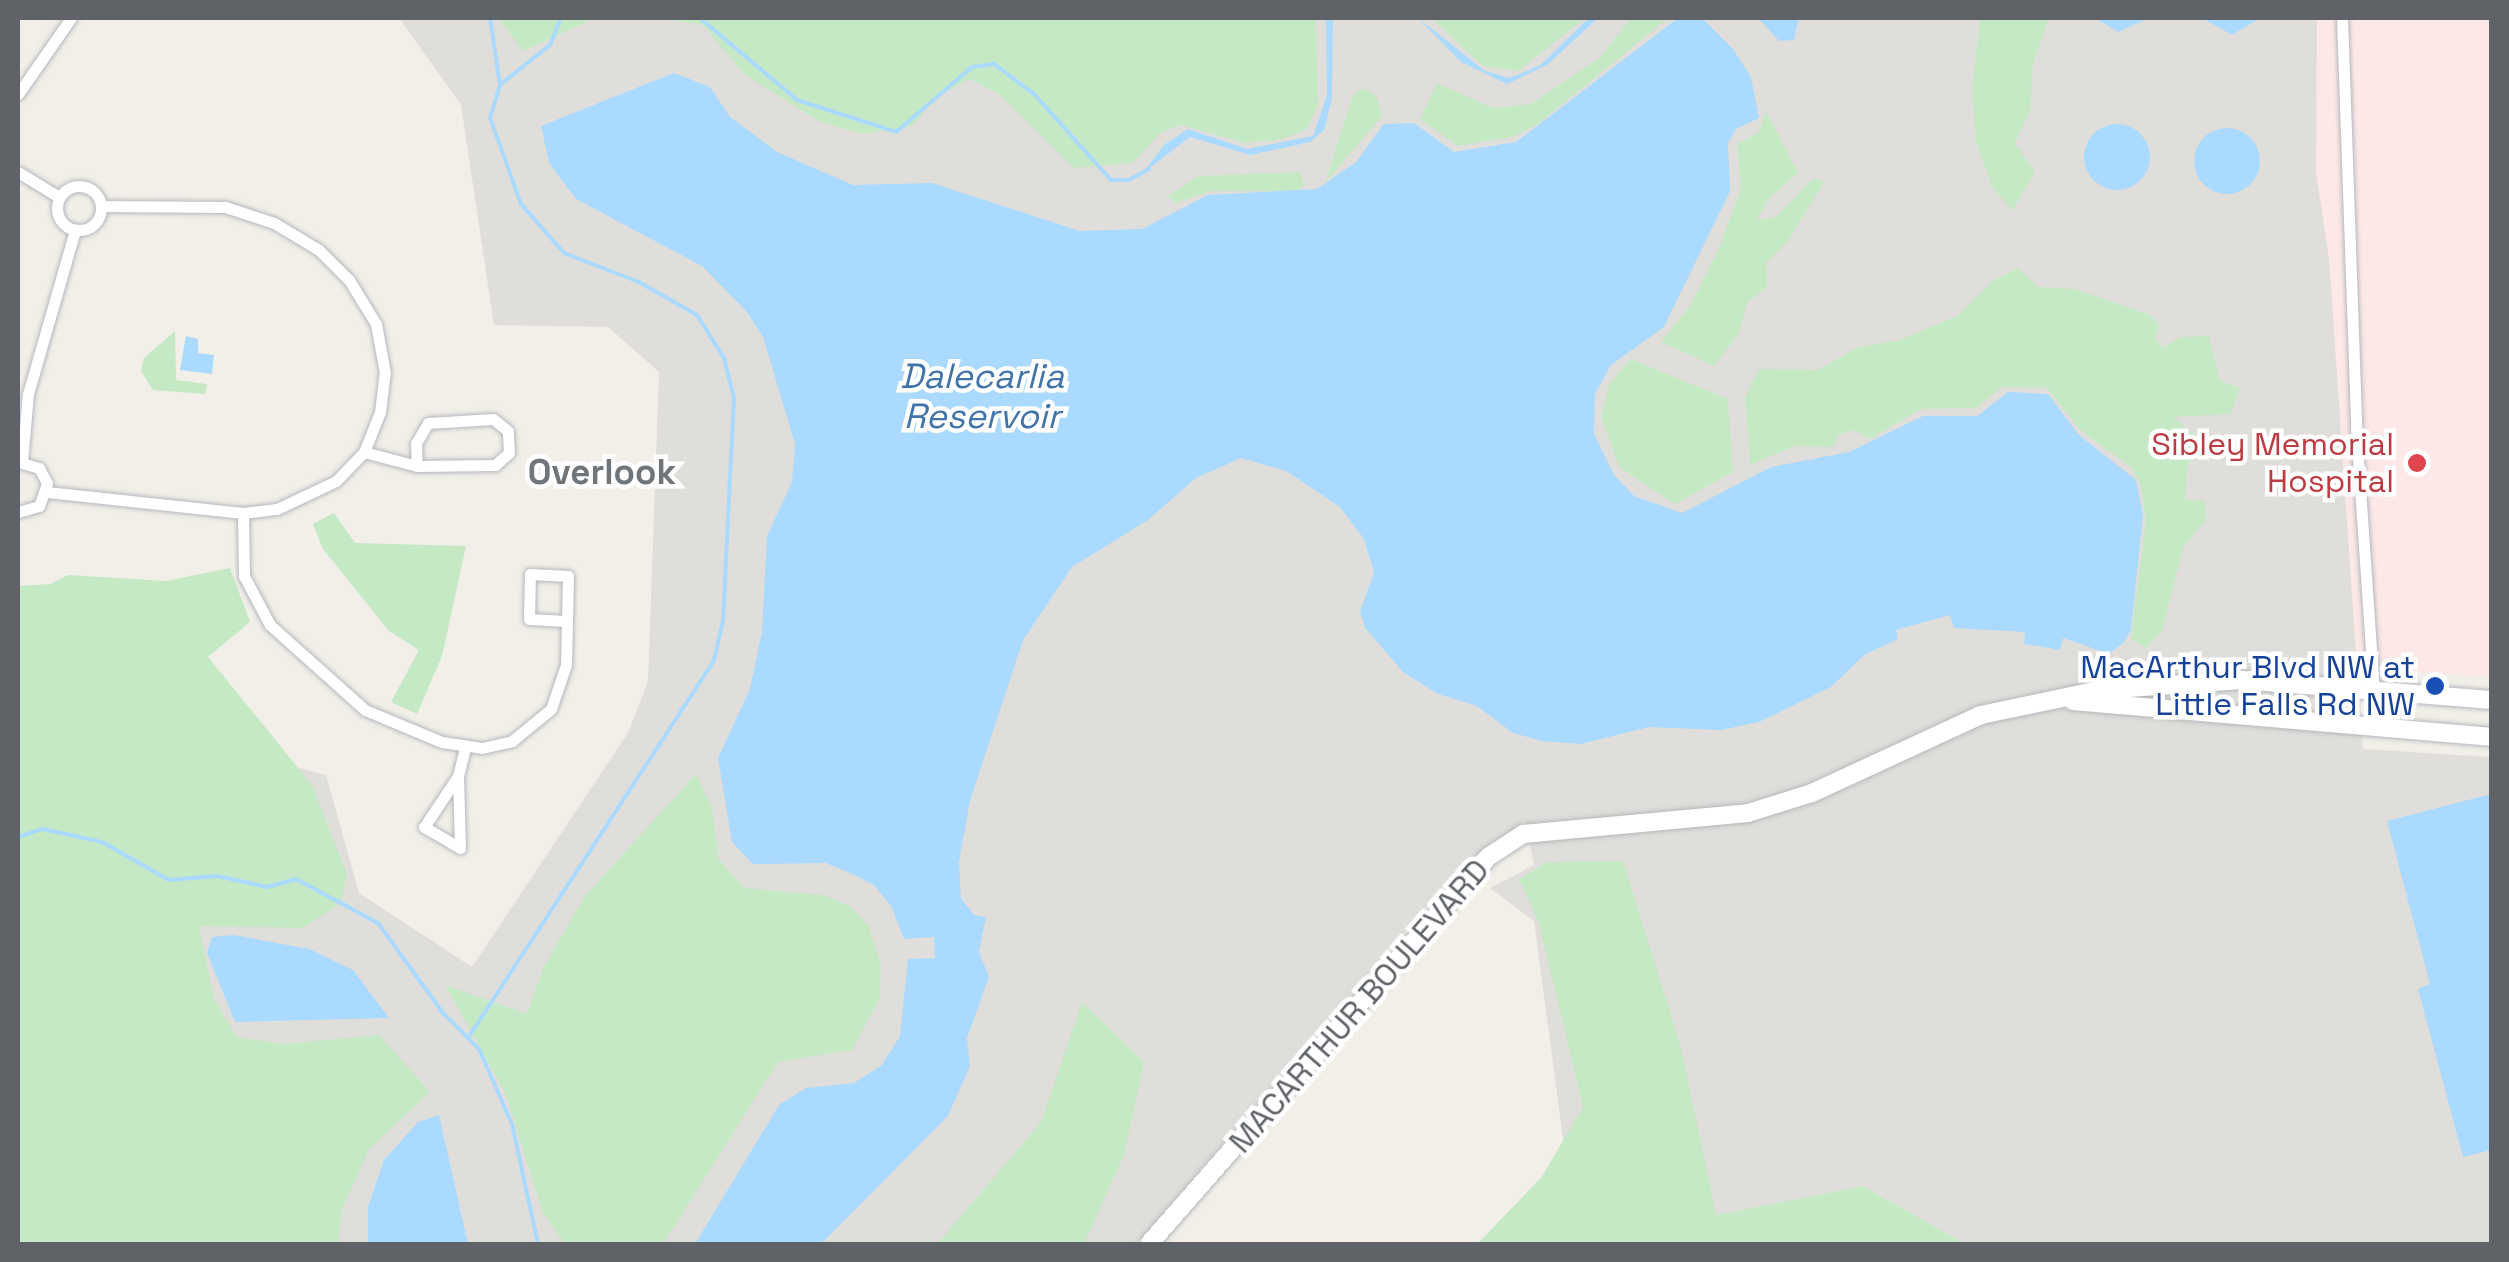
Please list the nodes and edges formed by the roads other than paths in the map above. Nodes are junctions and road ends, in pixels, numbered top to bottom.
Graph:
1 (71, 18) edge
2 (2342, 18) edge
3 (18, 94) edge
4 (18, 172) edge
5 (60, 197) junction
6 (102, 206) junction
7 (75, 230) junction
8 (364, 452) junction
9 (20, 462) edge
10 (418, 466) junction
11 (46, 492) junction
12 (18, 512) edge
13 (242, 513) junction
14 (566, 621) junction
15 (2376, 689) junction
16 (2062, 700) junction
17 (2492, 700) edge
18 (2376, 726) junction
19 (2492, 737) edge
20 (465, 748) junction
21 (458, 776) junction
22 (1149, 1244) edge

1 - 3 street
2 - 15 street
4 - 5 street
5 - 6 street
5 - 7 street
6 - 7 street
6 - 8 street
7 - 9 street
8 - 10 street
8 - 13 street
9 - 11 street
10 - 10 street
11 - 12 street
11 - 13 street
13 - 20 street
14 - 14 street
14 - 20 street
15 - 16 main road
15 - 17 main road
15 - 18 street
16 - 18 main road
16 - 22 main road, MACARTHUR BOULEVARD
18 - 19 main road
20 - 21 street
21 - 21 street

